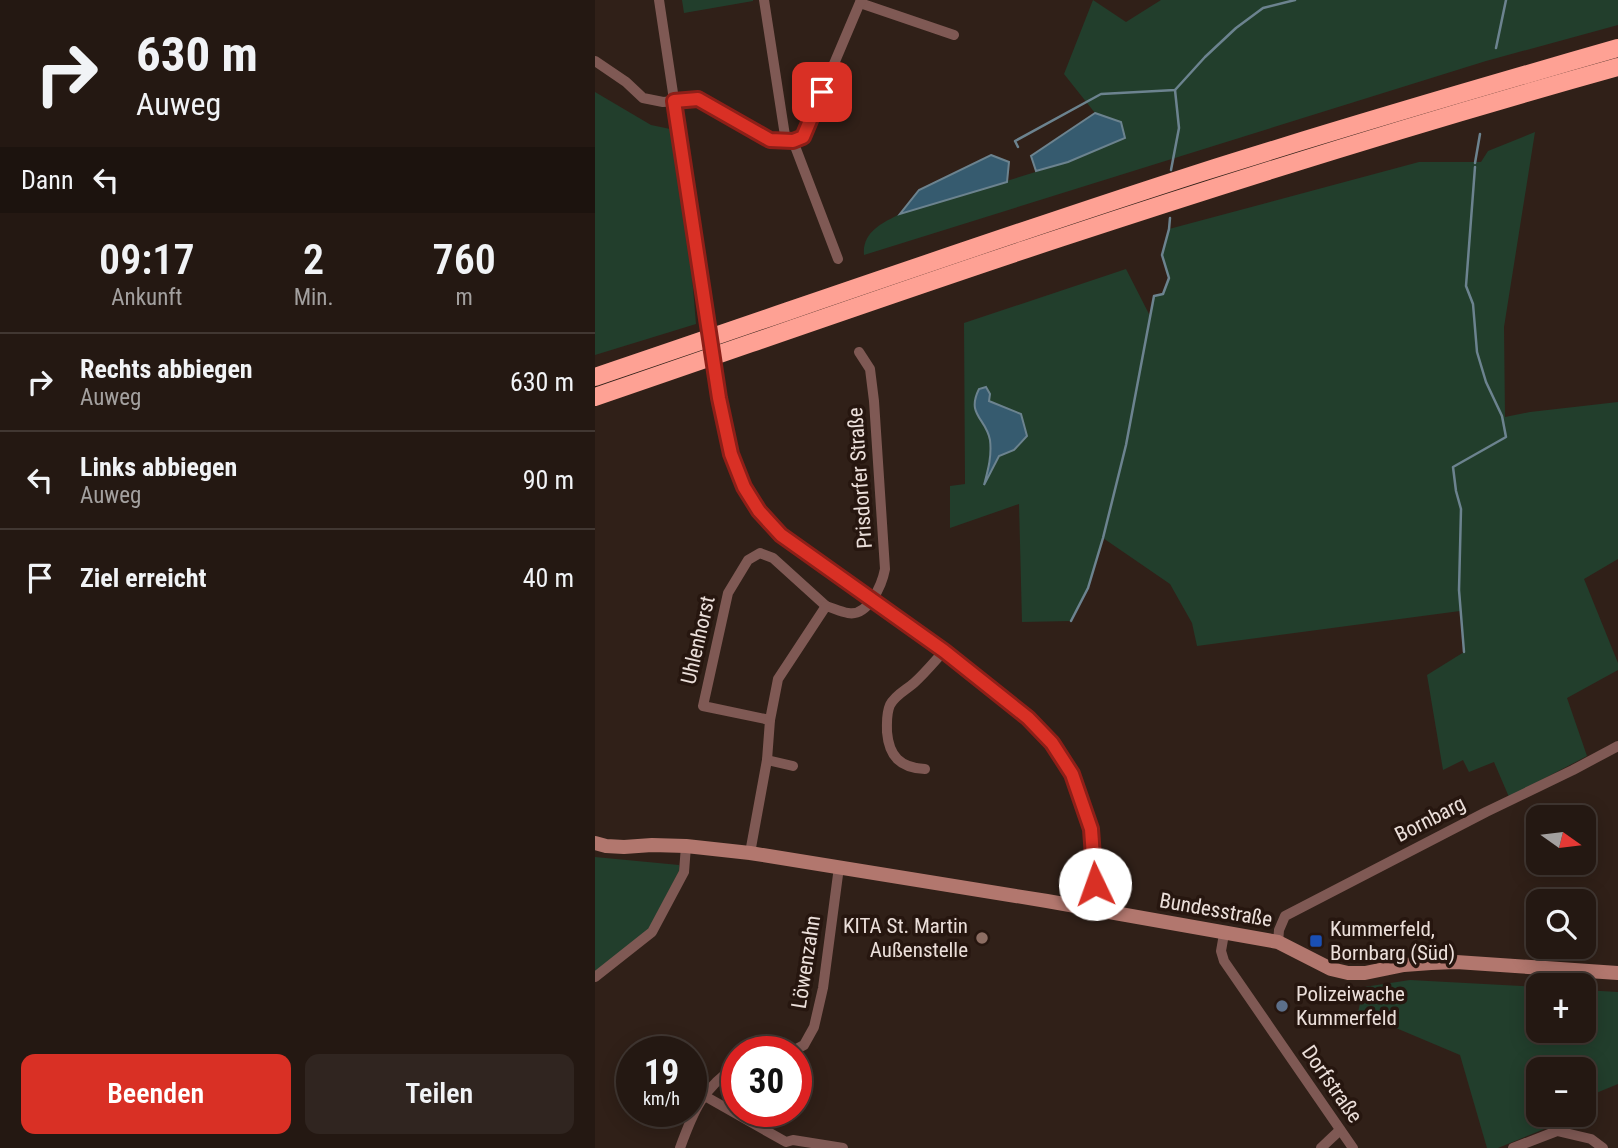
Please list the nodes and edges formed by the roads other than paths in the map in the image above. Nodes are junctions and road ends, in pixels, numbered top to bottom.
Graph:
1 (659, 0) edge
2 (764, 0) edge
3 (861, 1) edge
4 (954, 35) dead end
5 (1618, 48) edge
6 (595, 61) edge
7 (1618, 67) edge
8 (674, 101) junction
9 (789, 141) junction
10 (838, 259) dead end
11 (859, 352) dead end
12 (595, 377) edge
13 (595, 397) edge
14 (871, 600) junction
15 (826, 606) junction
16 (944, 651) junction
17 (770, 720) junction
18 (1618, 746) edge
19 (767, 760) junction
20 (793, 766) dead end
21 (925, 769) dead end
22 (595, 843) edge
23 (686, 846) junction
24 (750, 853) junction
25 (839, 867) junction
26 (1091, 909) junction
27 (1224, 934) junction
28 (1278, 942) junction
29 (1618, 973) edge
30 (595, 977) edge
31 (809, 1036) edge
32 (721, 1077) edge
33 (707, 1090) edge
34 (707, 1097) edge
35 (688, 1127) edge
36 (1340, 1130) junction
37 (784, 1145) edge
38 (680, 1148) edge
39 (843, 1148) edge
40 (1321, 1148) edge
41 (1353, 1148) edge
42 (1513, 1148) edge
43 (1603, 1148) edge

1 - 8 street, Prisdorfer Straße
2 - 9 street
3 - 4 street
3 - 9 street
5 - 12 highway
6 - 8 street
7 - 13 highway
8 - 9 street
8 - 14 street, Prisdorfer Straße, bridge
9 - 10 street
11 - 14 street, Prisdorfer Straße
14 - 15 street
14 - 16 street, Prisdorfer Straße
15 - 17 street
15 - 17 street, Uhlenhorst
16 - 21 street
16 - 26 street, Prisdorfer Straße
17 - 19 street
18 - 28 street, Bornbarg
19 - 20 street
19 - 24 street
22 - 23 street, Bundesstraße
23 - 24 street, Bundesstraße
23 - 30 street
24 - 25 street, Bundesstraße
25 - 26 street, Bundesstraße
25 - 31 street, Löwenzahn
26 - 27 street, Bundesstraße
27 - 28 street, Bundesstraße
27 - 36 street, Dorfstraße
28 - 29 street, Bundesstraße
32 - 33 street
34 - 37 street
35 - 38 street
36 - 40 street
36 - 41 street, Dorfstraße
37 - 39 street
42 - 43 street

